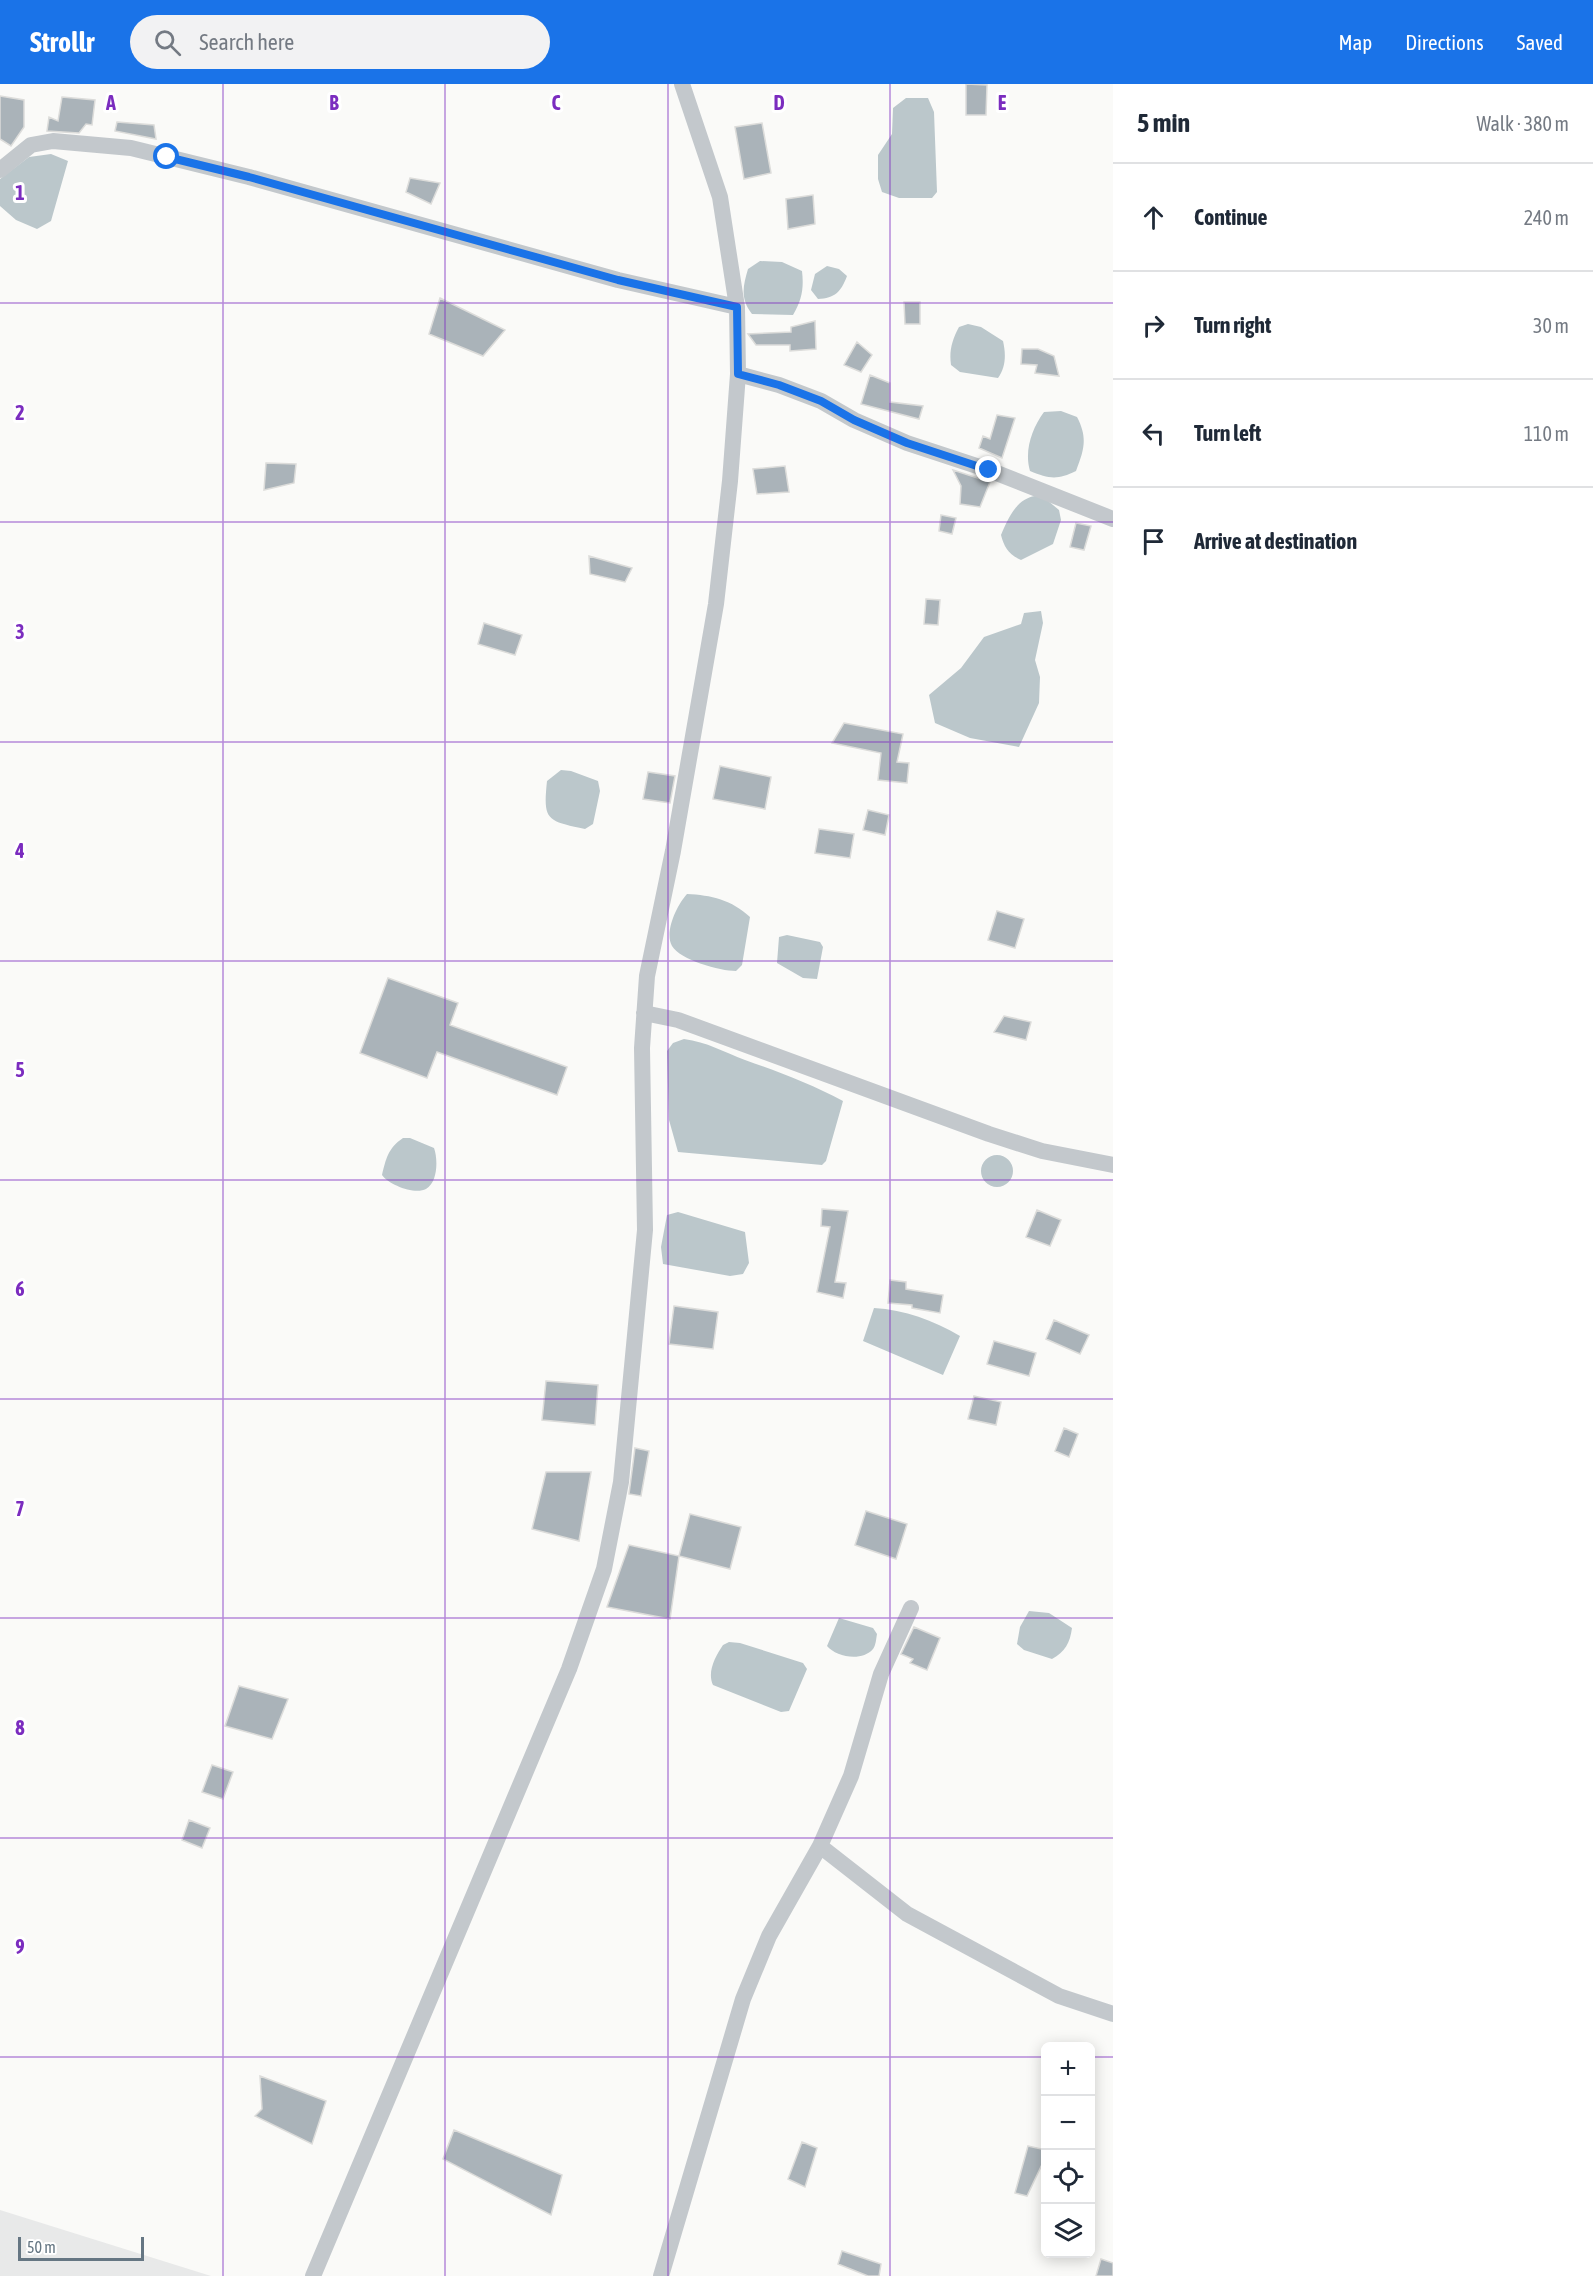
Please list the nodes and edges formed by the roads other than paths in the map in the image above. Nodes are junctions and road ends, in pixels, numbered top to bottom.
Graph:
1 (682, 84) edge
2 (0, 170) edge
3 (737, 307) junction
4 (738, 374) junction
5 (1113, 519) edge
6 (644, 1013) junction
7 (1113, 1165) edge
8 (911, 1608) dead end
9 (820, 1846) junction
10 (1113, 2014) edge
11 (313, 2276) edge
12 (661, 2276) edge

1 - 3 street
2 - 3 street
3 - 4 street
4 - 5 street
4 - 6 street
6 - 7 street
6 - 11 street
8 - 9 street
9 - 10 street
9 - 12 street

